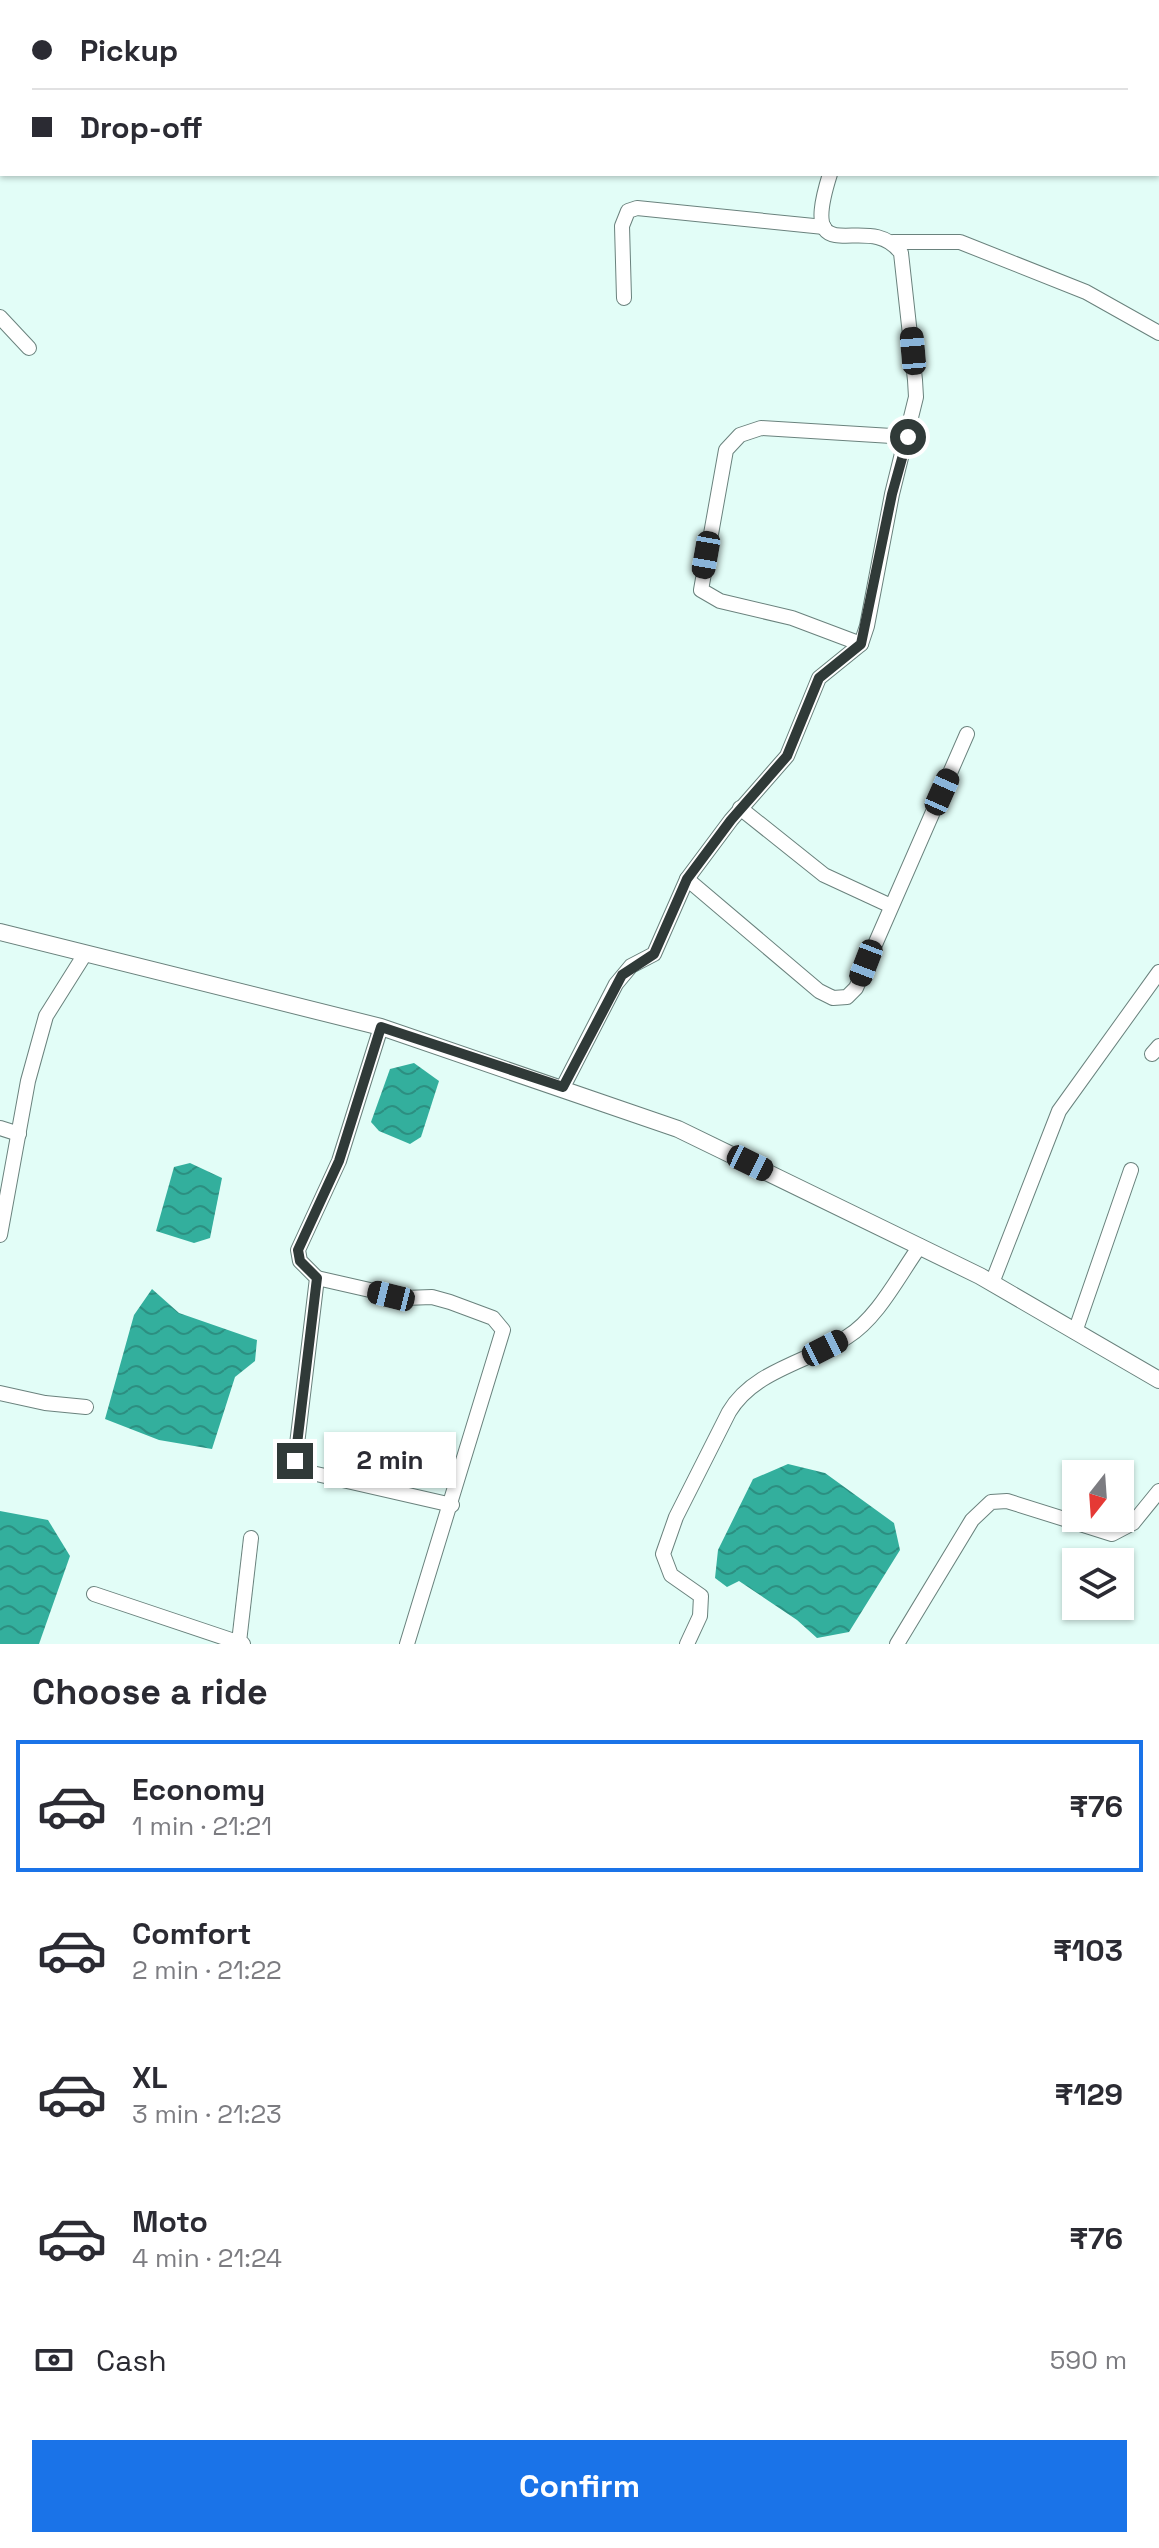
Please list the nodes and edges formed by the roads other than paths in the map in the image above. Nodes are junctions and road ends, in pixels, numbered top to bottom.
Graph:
1 (829, 176) edge
2 (824, 227) junction
3 (893, 242) junction
4 (624, 298) dead end
5 (0, 317) edge
6 (1159, 333) edge
7 (29, 348) dead end
8 (908, 437) junction
9 (861, 644) junction
10 (967, 734) dead end
11 (740, 808) junction
12 (687, 879) junction
13 (891, 906) junction
14 (0, 932) edge
15 (85, 954) junction
16 (1159, 972) edge
17 (381, 1027) junction
18 (563, 1087) junction
19 (0, 1128) edge
20 (19, 1134) junction
21 (1131, 1170) dead end
22 (0, 1235) edge
23 (920, 1246) junction
24 (317, 1278) junction
25 (992, 1283) junction
26 (1075, 1332) junction
27 (1159, 1380) edge
28 (0, 1393) edge
29 (86, 1407) dead end
30 (1159, 1491) edge
31 (452, 1505) junction
32 (251, 1538) dead end
33 (94, 1594) dead end
34 (236, 1643) edge
35 (407, 1644) edge
36 (687, 1644) edge
37 (897, 1644) edge

1 - 2 street
2 - 3 street
2 - 4 street
3 - 6 street
3 - 8 street
5 - 7 street
8 - 9 street
8 - 9 street
9 - 11 street
10 - 13 street
11 - 12 street
11 - 13 street
12 - 13 street
12 - 18 street
14 - 15 street
15 - 17 street
15 - 20 street
16 - 25 street
17 - 18 street
17 - 24 street
18 - 23 street
19 - 20 street
20 - 22 street
21 - 26 street
23 - 25 street
23 - 36 street
24 - 31 street
24 - 31 street
25 - 26 street
26 - 27 street
28 - 29 street
30 - 37 street
31 - 35 street
32 - 34 street
33 - 34 street

